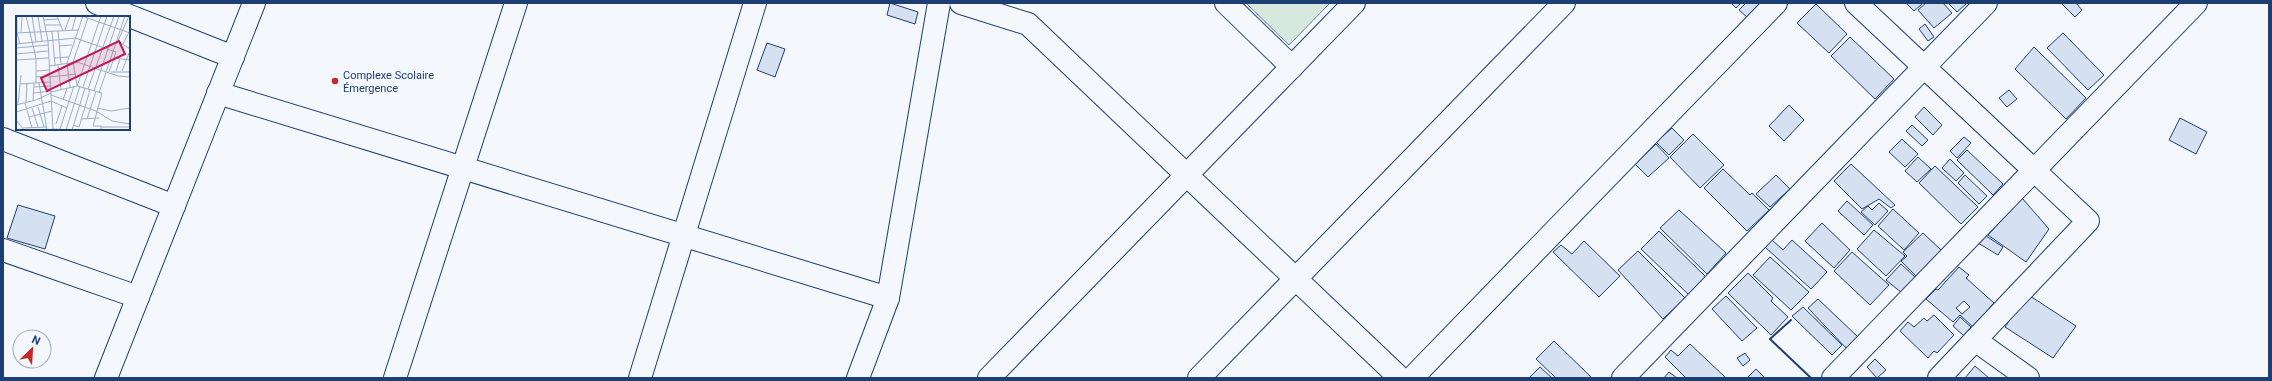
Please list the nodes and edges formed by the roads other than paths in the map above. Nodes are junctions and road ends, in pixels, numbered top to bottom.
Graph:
1 (97, 3) edge
2 (254, 3) edge
3 (516, 3) edge
4 (755, 3) edge
5 (939, 3) edge
6 (961, 3) edge
7 (1226, 3) edge
8 (1354, 3) edge
9 (1564, 3) edge
10 (1776, 3) edge
11 (1856, 3) edge
12 (1986, 3) edge
13 (2196, 3) edge
14 (130, 16) edge
15 (130, 16) edge
16 (233, 57) junction
17 (1292, 67) junction
18 (1924, 67) junction
19 (218, 92) junction
20 (3, 139) edge
21 (463, 167) junction
22 (2034, 170) junction
23 (1187, 175) junction
24 (174, 206) junction
25 (684, 235) junction
26 (3, 250) edge
27 (1296, 279) junction
28 (138, 297) junction
29 (888, 298) junction
30 (1975, 340) junction
31 (106, 378) edge
32 (395, 378) edge
33 (640, 378) edge
34 (858, 378) edge
35 (989, 378) edge
36 (1199, 378) edge
37 (1400, 378) edge
38 (1412, 378) edge
39 (1623, 378) edge
40 (1833, 378) edge
41 (1939, 378) edge
42 (2028, 378) edge

1 - 15 street
2 - 16 street
3 - 21 street
4 - 25 street
5 - 29 street
6 - 23 street
7 - 17 street
8 - 17 street
9 - 27 street
10 - 38 street
11 - 18 street
12 - 18 street
13 - 22 street
14 - 16 street
16 - 19 street
17 - 23 street
18 - 22 street
18 - 39 street
19 - 21 street
19 - 24 street
20 - 24 street
21 - 25 street
21 - 32 street
22 - 30 street
22 - 40 street
23 - 27 street
23 - 35 street
24 - 28 street
25 - 29 street
25 - 33 street
26 - 28 street
27 - 36 street
27 - 37 street
28 - 31 street
29 - 34 street
30 - 41 street
30 - 42 street

